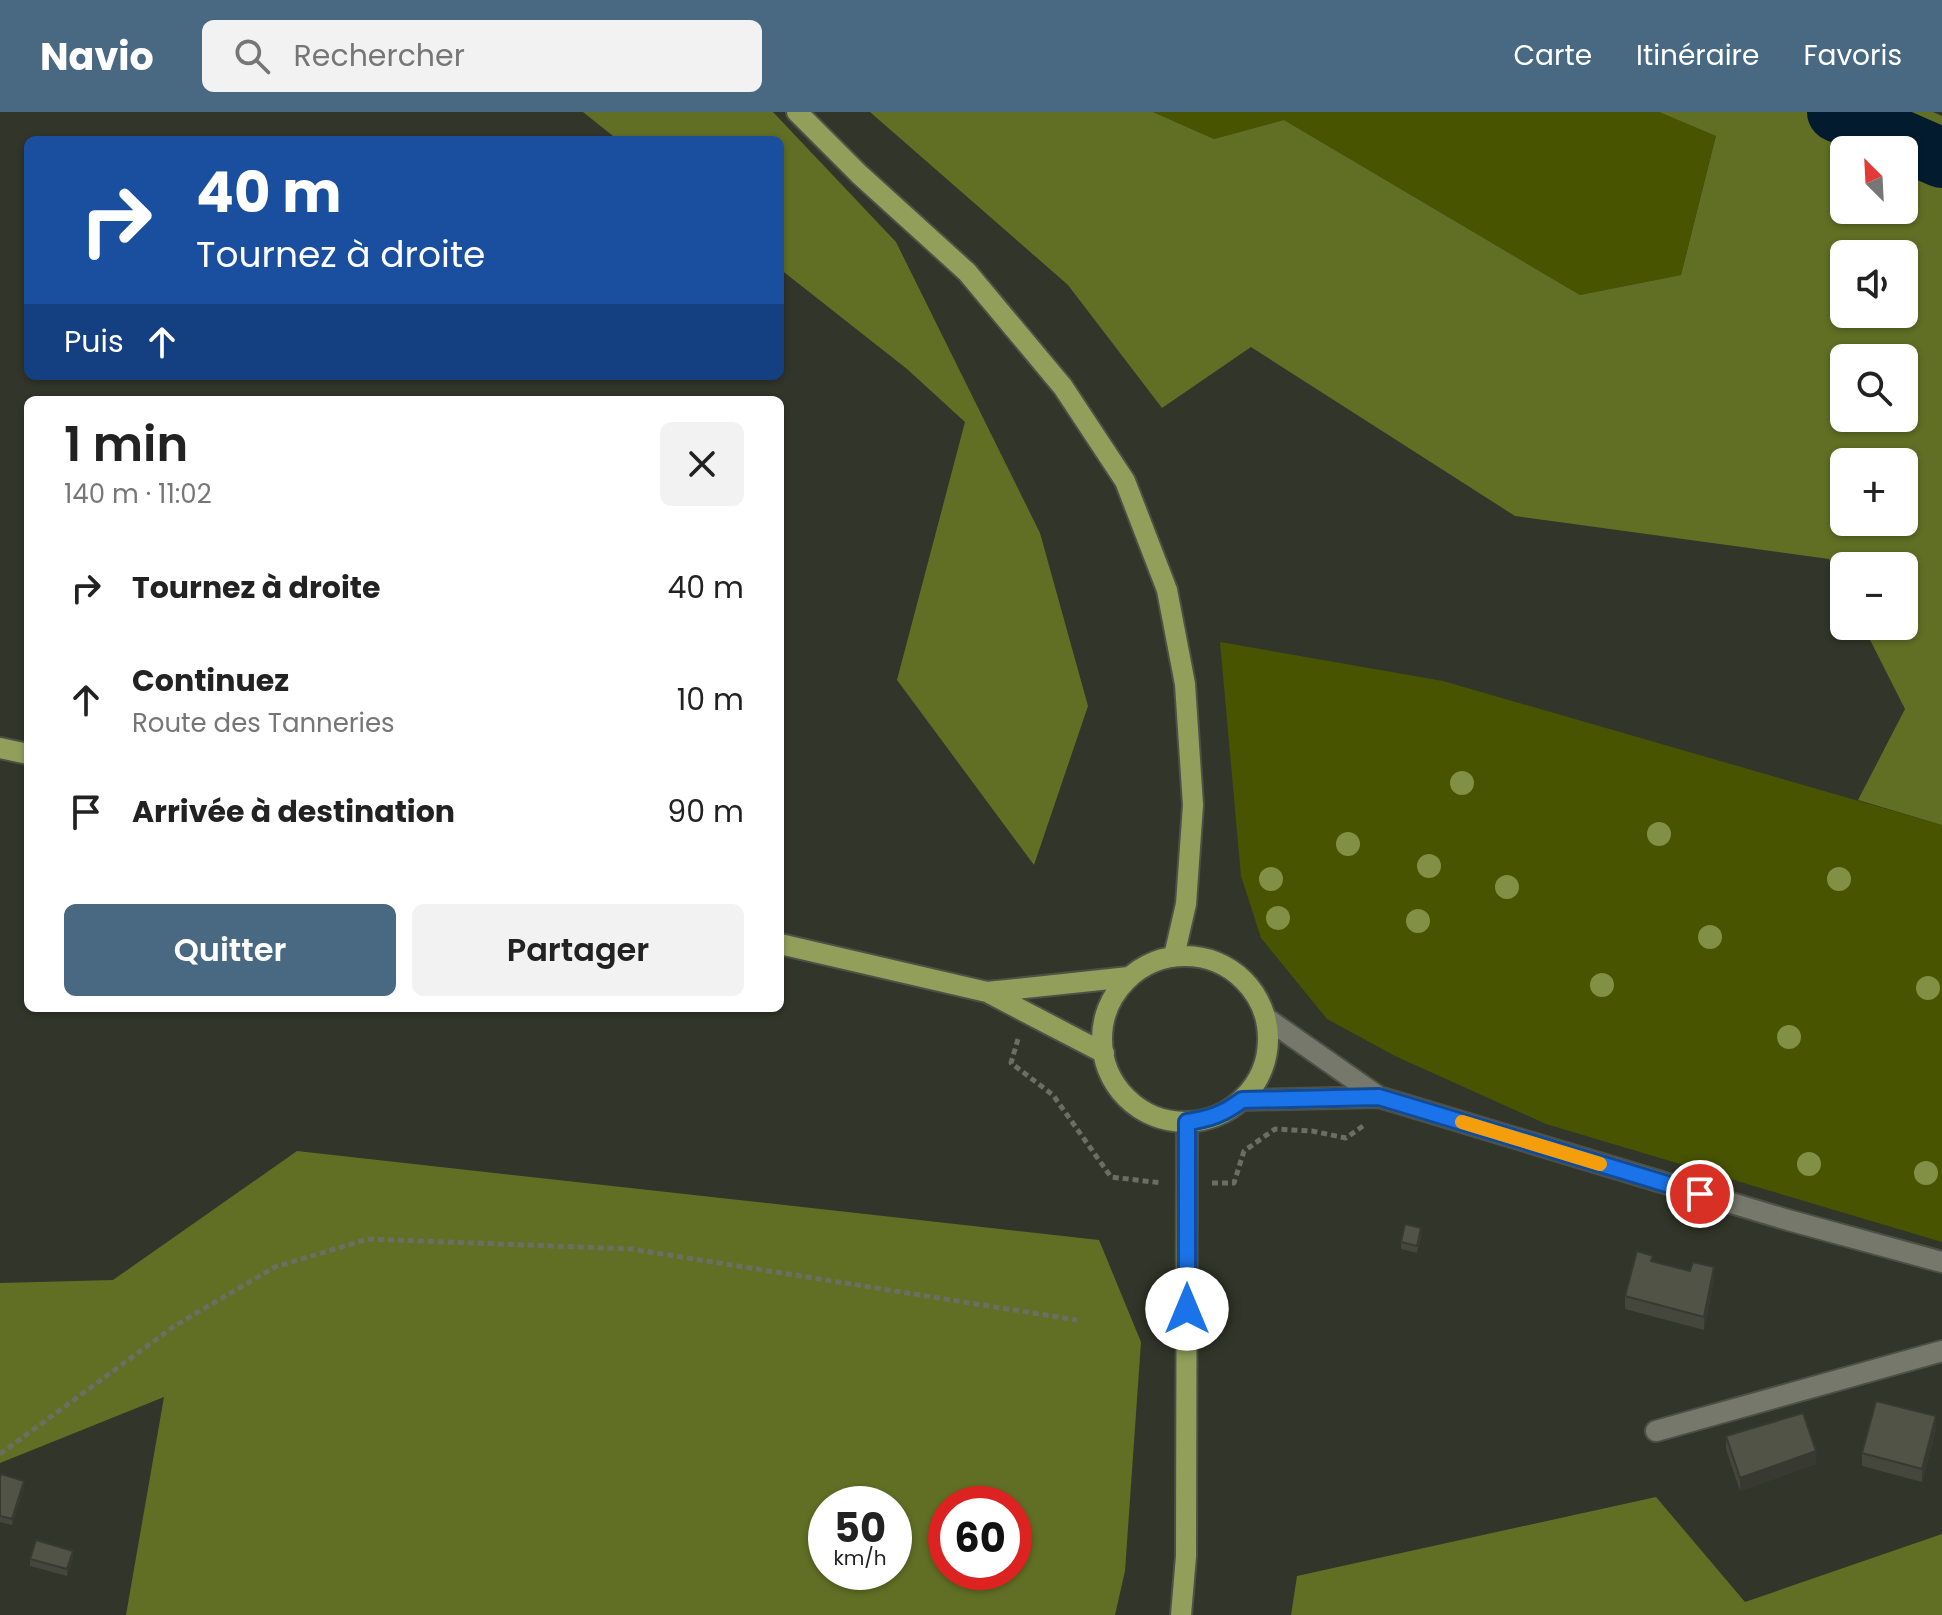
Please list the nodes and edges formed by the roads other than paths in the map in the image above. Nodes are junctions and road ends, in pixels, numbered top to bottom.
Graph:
1 (797, 112) edge
2 (0, 748) edge
3 (24, 753) edge
4 (784, 945) edge
5 (1174, 956) junction
6 (1129, 977) junction
7 (987, 992) junction
8 (1266, 1018) junction
9 (1104, 1053) junction
10 (1379, 1097) junction
11 (1242, 1100) junction
12 (1187, 1122) junction
13 (1942, 1262) edge
14 (1942, 1351) edge
15 (1656, 1431) dead end
16 (1181, 1615) edge

1 - 5 main road
2 - 3 main road
4 - 7 main road
5 - 6 main road
5 - 8 main road
6 - 7 main road
6 - 9 main road
7 - 9 main road
8 - 10 street
8 - 11 main road
9 - 12 main road
10 - 11 street
10 - 13 street
11 - 12 main road
12 - 16 main road
14 - 15 street

